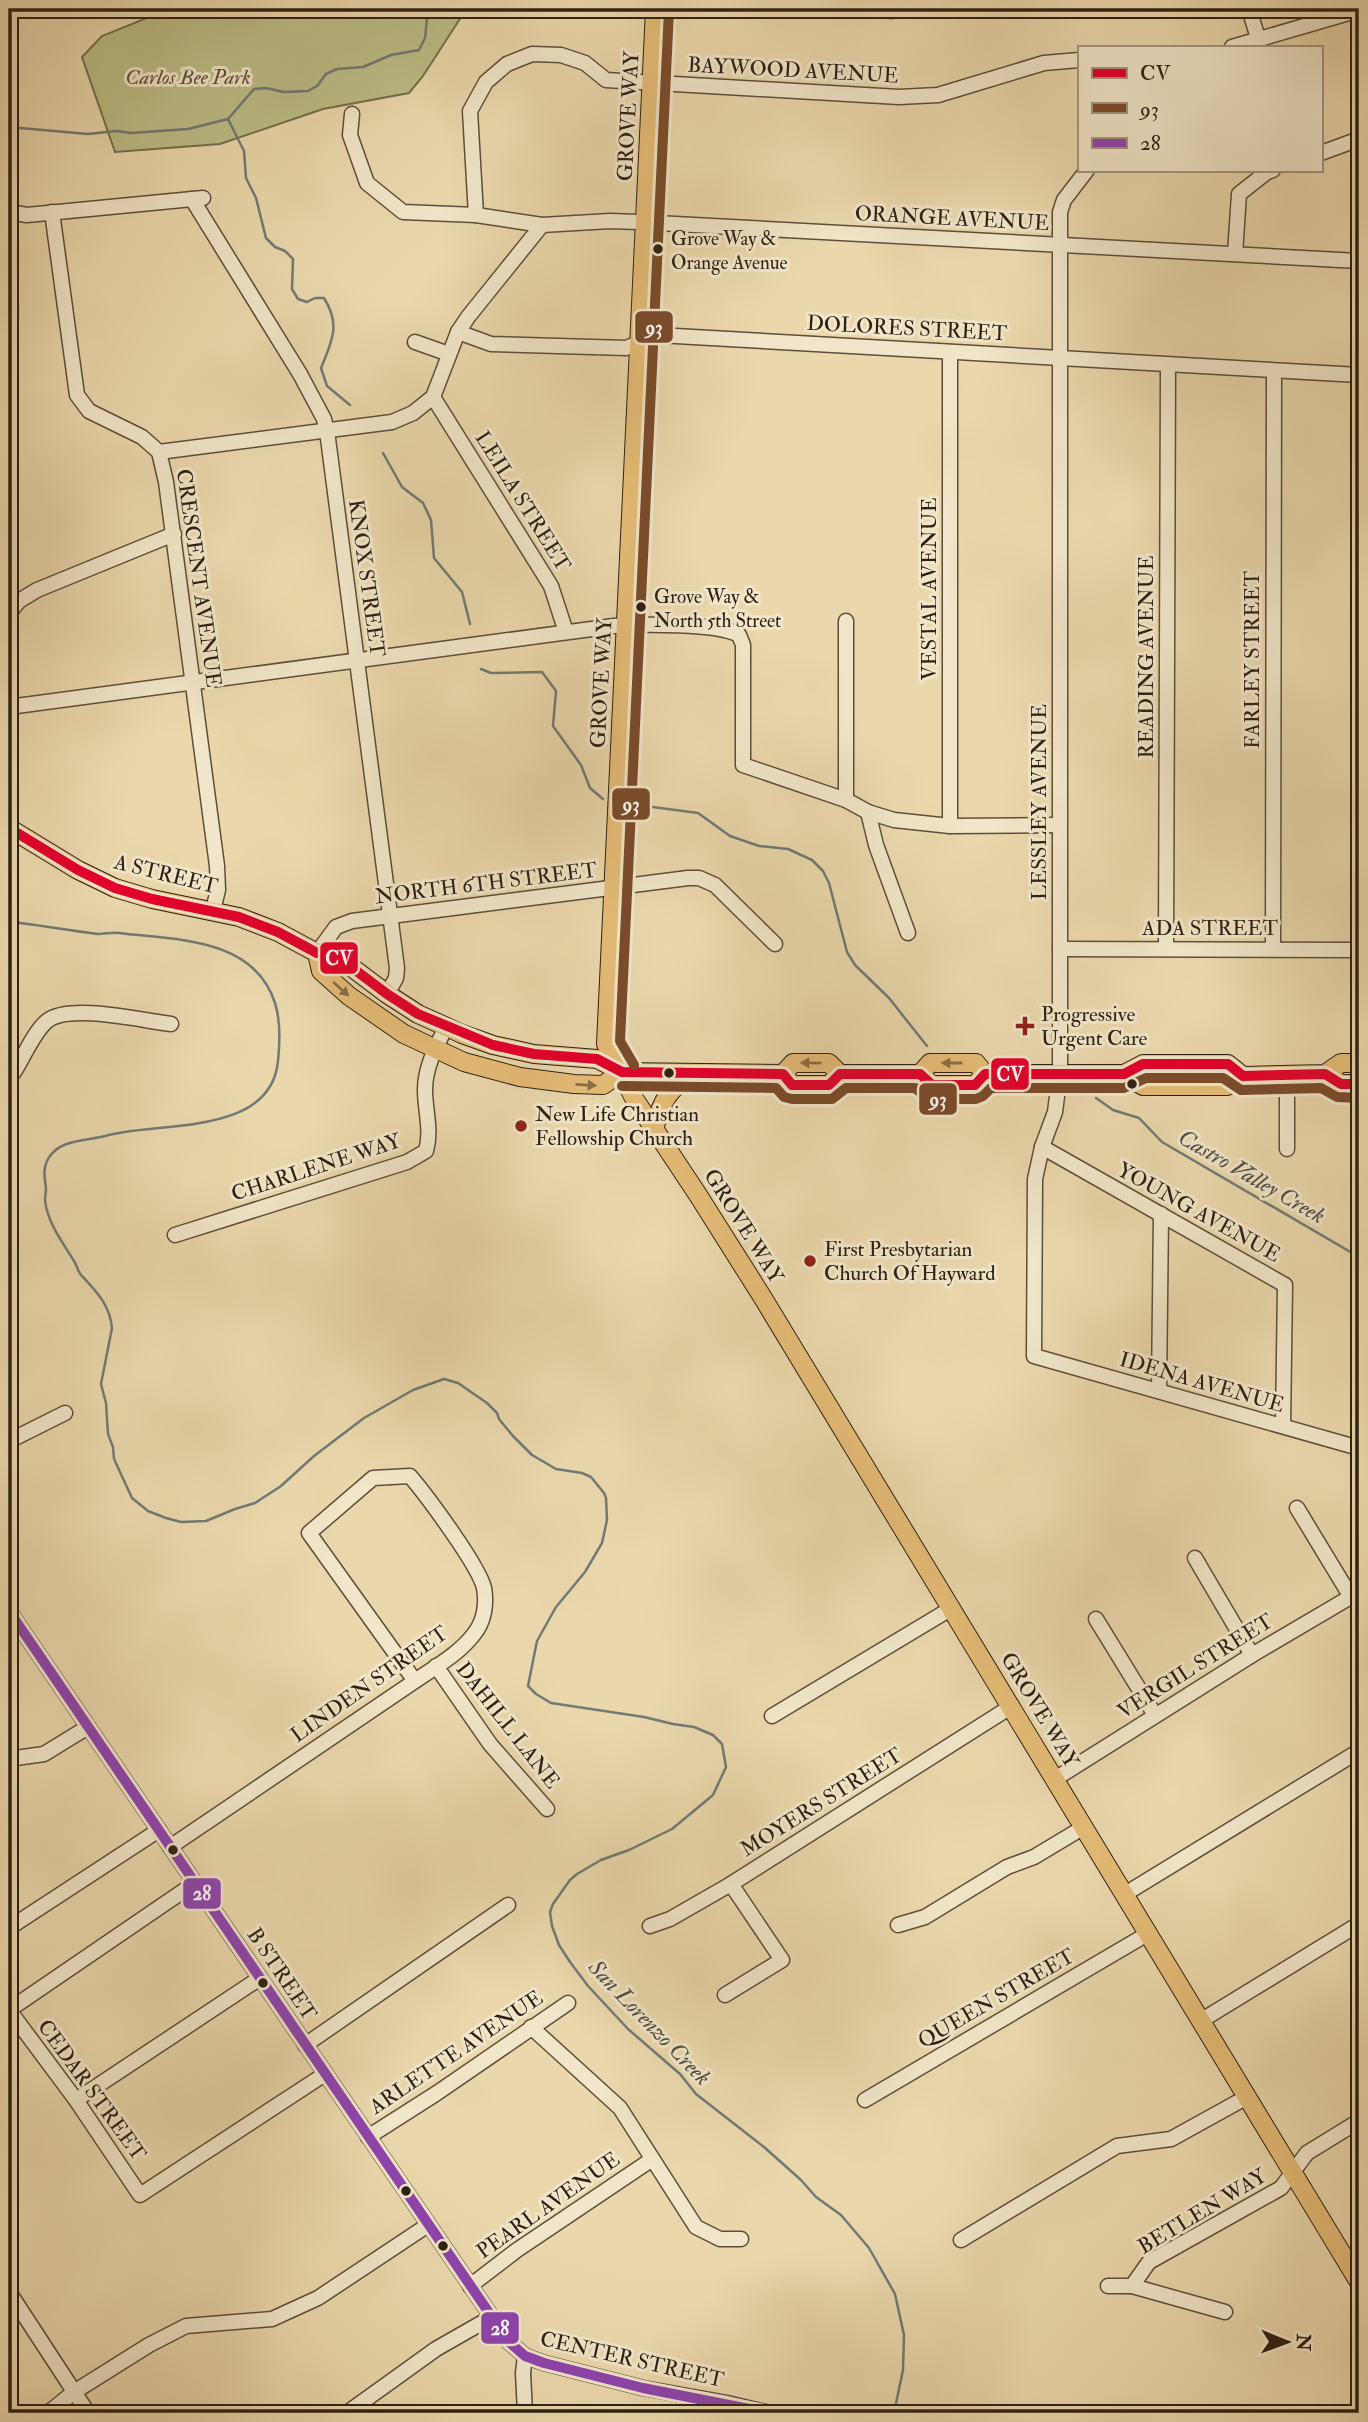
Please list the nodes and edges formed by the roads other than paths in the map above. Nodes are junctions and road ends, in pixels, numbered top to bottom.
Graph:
1 (655, 9) edge
2 (1249, 9) edge
3 (1359, 9) edge
4 (1258, 38) junction
5 (1234, 46) edge
6 (1078, 60) edge
7 (653, 84) junction
8 (352, 114) dead end
9 (1359, 139) edge
10 (1322, 153) edge
11 (1085, 172) edge
12 (1267, 172) edge
13 (9, 212) edge
14 (52, 212) junction
15 (476, 215) junction
16 (646, 222) junction
17 (542, 225) junction
18 (1060, 244) junction
19 (1235, 254) junction
20 (1359, 261) edge
21 (458, 332) junction
22 (415, 342) dead end
23 (640, 343) junction
24 (950, 352) junction
25 (449, 354) junction
26 (1060, 358) junction
27 (1168, 365) junction
28 (1274, 371) junction
29 (1359, 375) edge
30 (433, 397) junction
31 (327, 430) junction
32 (159, 452) junction
33 (174, 534) junction
34 (9, 613) edge
35 (846, 621) dead end
36 (626, 625) junction
37 (566, 632) junction
38 (357, 660) junction
39 (193, 682) junction
40 (9, 707) edge
41 (846, 800) junction
42 (868, 812) junction
43 (1059, 825) junction
44 (950, 826) junction
45 (9, 828) edge
46 (613, 887) junction
47 (214, 910) junction
48 (390, 916) junction
49 (908, 933) dead end
50 (775, 944) dead end
51 (1060, 949) junction
52 (1166, 949) junction
53 (1273, 949) junction
54 (1359, 950) edge
55 (317, 953) junction
56 (387, 994) junction
57 (171, 1024) dead end
58 (446, 1027) junction
59 (435, 1050) junction
60 (1359, 1063) edge
61 (622, 1072) junction
62 (693, 1073) junction
63 (1060, 1073) junction
64 (1325, 1074) junction
65 (9, 1076) edge
66 (1287, 1076) junction
67 (1359, 1084) edge
68 (654, 1129) junction
69 (1042, 1147) junction
70 (1287, 1149) dead end
71 (1161, 1214) junction
72 (175, 1235) dead end
73 (1034, 1356) joint
74 (1158, 1391) junction
75 (65, 1413) dead end
76 (1283, 1426) junction
77 (9, 1441) edge
78 (1359, 1448) edge
79 (1297, 1508) dead end
80 (1195, 1558) dead end
81 (1355, 1594) edge
82 (952, 1608) junction
83 (9, 1611) edge
84 (1096, 1619) dead end
85 (1252, 1655) junction
86 (436, 1666) junction
87 (415, 1681) junction
88 (1012, 1706) junction
89 (1155, 1715) junction
90 (772, 1716) dead end
91 (88, 1727) junction
92 (1359, 1751) edge
93 (9, 1759) edge
94 (1055, 1779) junction
95 (547, 1809) dead end
96 (1084, 1827) junction
97 (159, 1830) junction
98 (170, 1847) junction
99 (195, 1883) junction
100 (731, 1884) junction
101 (1125, 1894) junction
102 (508, 1905) dead end
103 (1359, 1924) edge
104 (898, 1925) dead end
105 (650, 1926) dead end
106 (9, 1928) edge
107 (1149, 1933) junction
108 (260, 1978) junction
109 (725, 1995) dead end
110 (568, 2003) dead end
111 (9, 2010) edge
112 (1202, 2020) junction
113 (531, 2027) junction
114 (305, 2045) junction
115 (325, 2074) junction
116 (1247, 2097) junction
117 (76, 2100) junction
118 (865, 2100) dead end
119 (1359, 2121) edge
120 (368, 2137) junction
121 (651, 2160) junction
122 (1293, 2173) junction
123 (428, 2225) junction
124 (741, 2239) dead end
125 (961, 2240) dead end
126 (1359, 2281) edge
127 (470, 2286) junction
128 (1108, 2286) dead end
129 (1132, 2286) junction
130 (9, 2292) edge
131 (1225, 2312) dead end
132 (492, 2317) junction
133 (526, 2356) junction
134 (74, 2392) junction
135 (48, 2413) edge
136 (88, 2413) edge
137 (347, 2413) edge
138 (525, 2413) edge
139 (770, 2413) edge

1 - 7 main road, GROVE WAY
2 - 4 street
3 - 4 street
4 - 5 street
6 - 7 street, BAYWOOD AVENUE
7 - 15 street, BAYWOOD AVENUE
7 - 16 main road, GROVE WAY
8 - 15 street, ORANGE AVENUE
9 - 10 street
11 - 18 street, LESSLEY AVENUE
12 - 19 street
13 - 14 street
14 - 31 street, KNOX STREET
14 - 32 street, CRESCENT AVENUE
15 - 17 street, ORANGE AVENUE
16 - 17 street, ORANGE AVENUE
16 - 18 street, ORANGE AVENUE
16 - 23 main road, GROVE WAY
17 - 21 street
18 - 19 street, ORANGE AVENUE
18 - 26 street, LESSLEY AVENUE
19 - 20 street, ORANGE AVENUE
21 - 23 street, DOLORES STREET
21 - 25 street
22 - 25 street
23 - 24 street, DOLORES STREET
23 - 36 main road, GROVE WAY
24 - 26 street, DOLORES STREET
24 - 44 street, VESTAL AVENUE
25 - 30 street
26 - 27 street, DOLORES STREET
26 - 43 street, LESSLEY AVENUE
27 - 28 street, DOLORES STREET
27 - 52 street, READING AVENUE
28 - 29 street, DOLORES STREET
28 - 53 street, FARLEY STREET
30 - 31 street
30 - 37 street, LEILA STREET
31 - 32 street
31 - 38 street, KNOX STREET
32 - 33 street, CRESCENT AVENUE
33 - 34 street
33 - 39 street, CRESCENT AVENUE
35 - 41 street
36 - 37 street
36 - 41 street
36 - 46 main road, GROVE WAY
37 - 38 street
38 - 39 street
38 - 48 street, KNOX STREET
39 - 40 street
39 - 47 street, CRESCENT AVENUE
41 - 42 street
42 - 44 street
42 - 49 street
43 - 44 street
43 - 51 street, LESSLEY AVENUE
45 - 47 main road, A STREET
46 - 48 street, NORTH 6TH STREET
46 - 50 street, NORTH 6TH STREET
46 - 61 main road, GROVE WAY
47 - 55 main road, A STREET
48 - 55 street, NORTH 6TH STREET
48 - 56 street, KNOX STREET
51 - 52 street, ADA STREET
51 - 63 street, LESSLEY AVENUE
52 - 53 street, ADA STREET
53 - 54 street, ADA STREET
55 - 56 main road, A STREET
55 -> 59 main road
56 - 58 main road, A STREET
57 - 65 street
58 - 59 street, CHARLENE WAY
58 - 61 main road, A STREET
59 -> 61 main road
59 - 72 street, CHARLENE WAY
60 - 64 main road
61 - 62 main road
61 - 68 main road, GROVE WAY
62 - 63 main road
62 - 68 main road
63 - 66 main road
63 - 69 street, LESSLEY AVENUE
64 - 66 main road
64 - 67 main road
66 - 70 street
68 - 82 main road, GROVE WAY
69 - 71 street, YOUNG AVENUE
69 - 73 street, LESSLEY AVENUE
71 - 74 street
71 - 76 street, YOUNG AVENUE
73 - 74 street, IDENA AVENUE
74 - 76 street, IDENA AVENUE
75 - 77 street
76 - 78 street, IDENA AVENUE
79 - 81 street
80 - 85 street
81 - 85 street, VERGIL STREET
82 - 88 main road, GROVE WAY
82 - 90 street
83 - 91 street, B STREET
84 - 89 street
85 - 89 street, VERGIL STREET
86 - 87 street, LINDEN STREET
86 - 87 street, LINDEN STREET
86 - 95 street, DAHILL LANE
87 - 98 street, LINDEN STREET
88 - 94 main road, GROVE WAY
88 - 100 street, MOYERS STREET
89 - 94 street, VERGIL STREET
91 - 93 street
91 - 97 street, B STREET
92 - 101 street
94 - 96 main road, GROVE WAY
96 - 101 main road, GROVE WAY
96 - 104 street
97 - 98 street, B STREET
97 - 106 street
98 - 99 street, B STREET
99 - 108 street, B STREET
99 - 111 street
100 - 105 street, MOYERS STREET
100 - 109 street
101 - 107 main road, GROVE WAY
102 - 114 street
103 - 112 street
107 - 112 main road, GROVE WAY
107 - 118 street, QUEEN STREET
108 - 114 street, B STREET
108 - 117 street
110 - 113 street, ARLETTE AVENUE
111 - 117 street, CEDAR STREET
112 - 116 main road, GROVE WAY
113 - 120 street, ARLETTE AVENUE
113 - 121 street
114 - 115 street, B STREET
115 - 117 street, CEDAR STREET
115 - 120 street, B STREET
116 - 122 main road, GROVE WAY
116 - 125 street
119 - 122 street, BETLEN WAY
120 - 123 street, B STREET
121 - 124 street
121 - 127 street, PEARL AVENUE
122 - 126 main road, GROVE WAY
122 - 129 street, BETLEN WAY
123 - 127 street, B STREET
123 - 134 street
127 - 132 street, B STREET
128 - 129 street
129 - 131 street
130 - 134 street
132 - 133 street, B STREET
132 - 137 street
133 - 138 street
133 - 139 street, CENTER STREET
134 - 135 street
134 - 136 street

